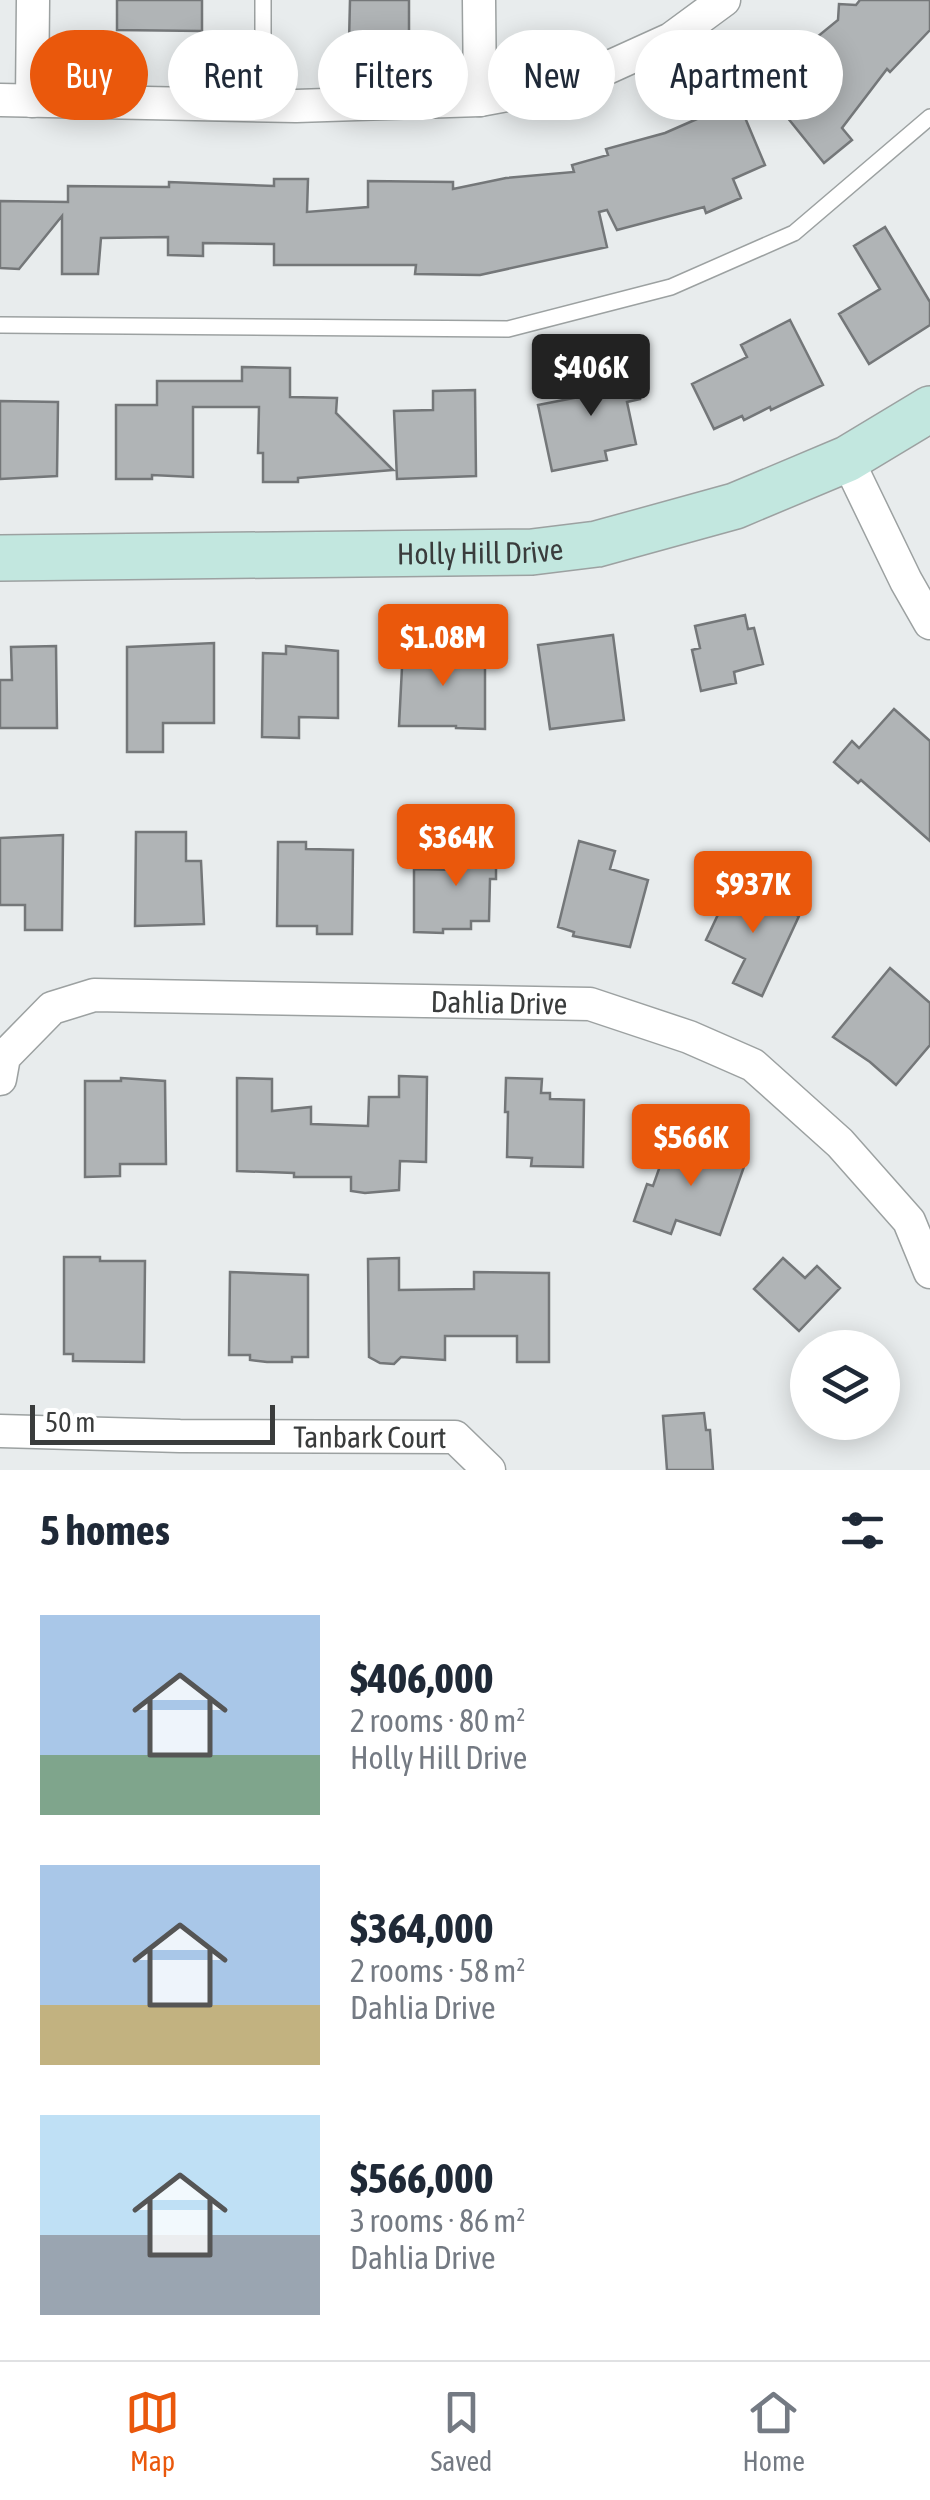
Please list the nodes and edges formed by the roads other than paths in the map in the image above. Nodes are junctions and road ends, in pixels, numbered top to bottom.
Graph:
1 (33, 0) edge
2 (263, 0) edge
3 (480, 0) edge
4 (724, 0) edge
5 (263, 30) edge
6 (480, 100) junction
7 (16, 101) edge
8 (168, 103) edge
9 (298, 104) edge
10 (930, 117) edge
11 (0, 325) edge
12 (930, 409) edge
13 (847, 459) junction
14 (0, 558) edge
15 (930, 623) edge
16 (0, 1078) edge
17 (930, 1272) edge
18 (0, 1431) edge
19 (489, 1470) edge

1 - 7 street
2 - 5 lane
3 - 6 street
4 - 6 street
6 - 9 street
7 - 8 street
10 - 11 lane
12 - 13 street, Holly Hill Drive
13 - 14 street, Holly Hill Drive
13 - 15 street
16 - 17 street, Dahlia Drive
18 - 19 street, Tanbark Court

